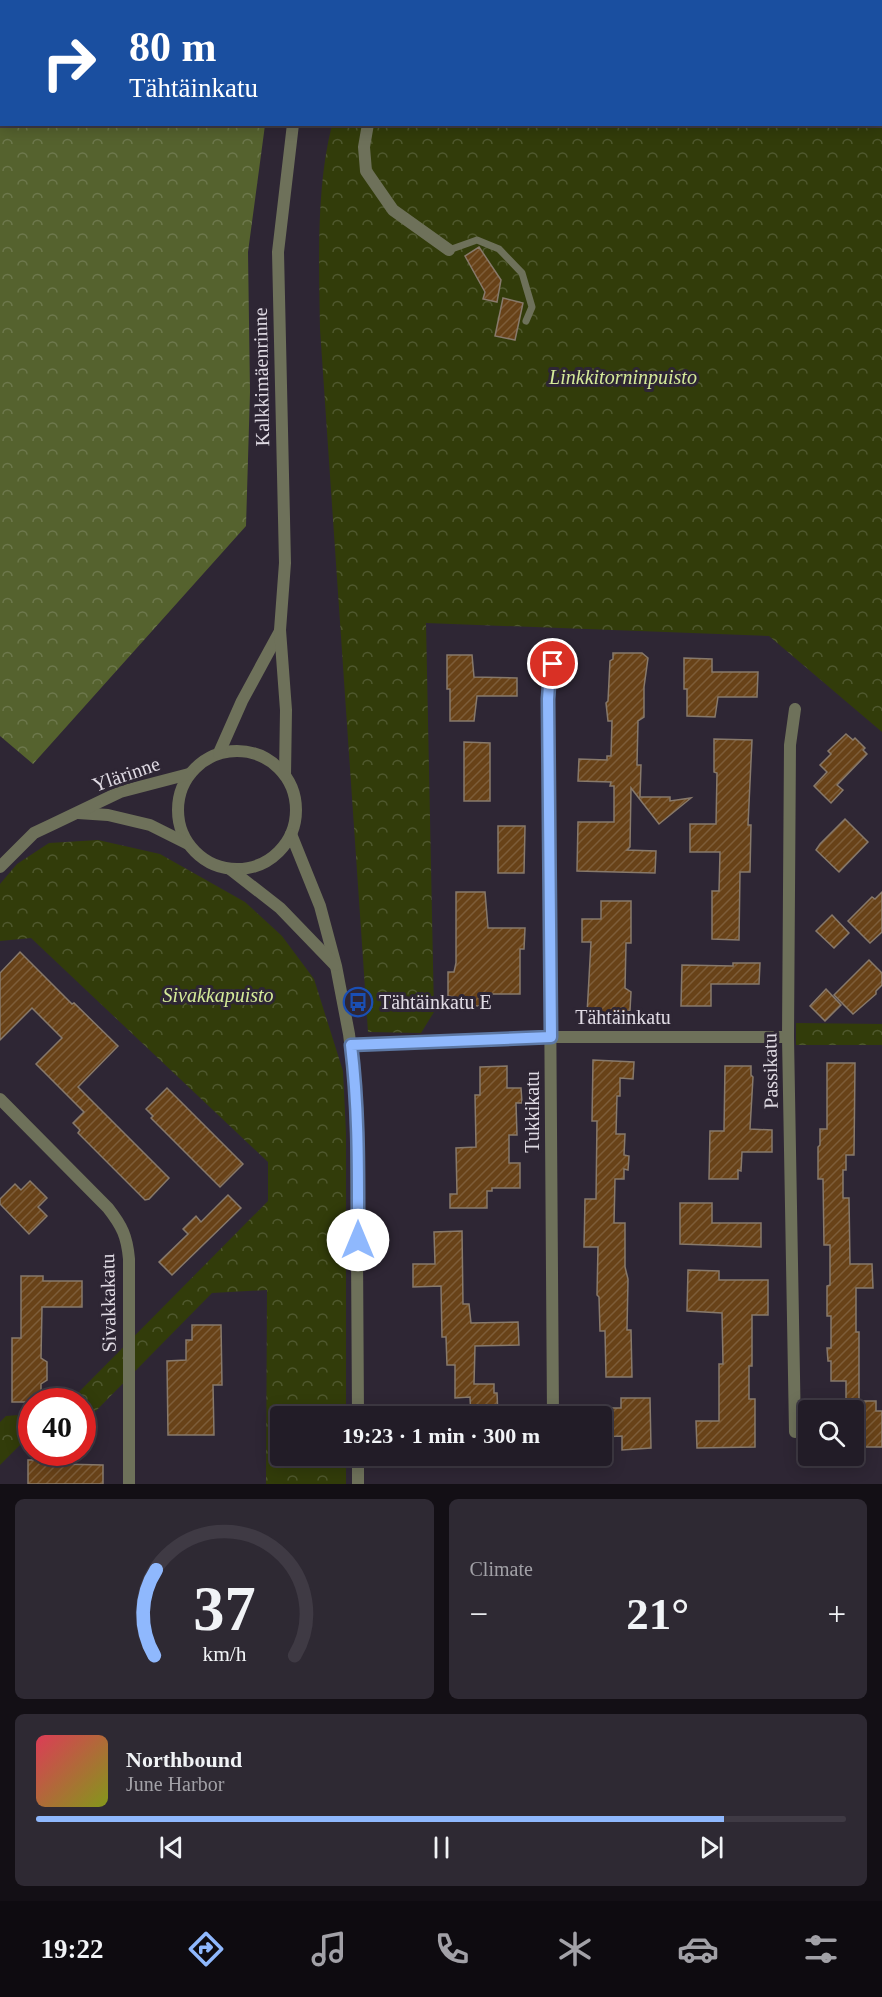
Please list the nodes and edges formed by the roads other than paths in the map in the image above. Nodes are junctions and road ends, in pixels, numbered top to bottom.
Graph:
1 (293, 126) edge
2 (368, 126) edge
3 (449, 250) joint
4 (526, 321) dead end
5 (280, 630) junction
6 (553, 664) dead end
7 (795, 709) dead end
8 (219, 753) junction
9 (189, 774) junction
10 (285, 775) junction
11 (76, 813) junction
12 (291, 834) junction
13 (188, 844) junction
14 (0, 867) edge
15 (230, 869) junction
16 (336, 966) junction
17 (788, 1036) junction
18 (551, 1037) junction
19 (351, 1045) junction
20 (0, 1099) edge
21 (358, 1406) edge
22 (553, 1406) edge
23 (795, 1432) dead end
24 (358, 1466) edge
25 (129, 1484) edge
26 (358, 1484) edge

1 - 5 street, Kalkkimäenrinne
2 - 3 street
3 - 4 lane
5 - 8 street, Kalkkimäenrinne
5 - 10 street, Kalkkimäenrinne
6 - 18 street, Tukkikatu
7 - 17 street, Passikatu
8 - 9 street
8 - 10 street
9 - 11 street, Ylärinne
9 - 13 street
10 - 12 street
11 - 13 street, Ylärinne
11 - 14 street, Ylärinne
12 - 15 street
12 - 16 street
13 - 15 street
15 - 16 street
16 - 19 street
17 - 18 street, Tähtäinkatu
17 - 23 street, Passikatu
18 - 19 street, Tähtäinkatu
18 - 22 street, Tukkikatu
19 - 21 street
20 - 25 street, Sivakkakatu
24 - 26 street

